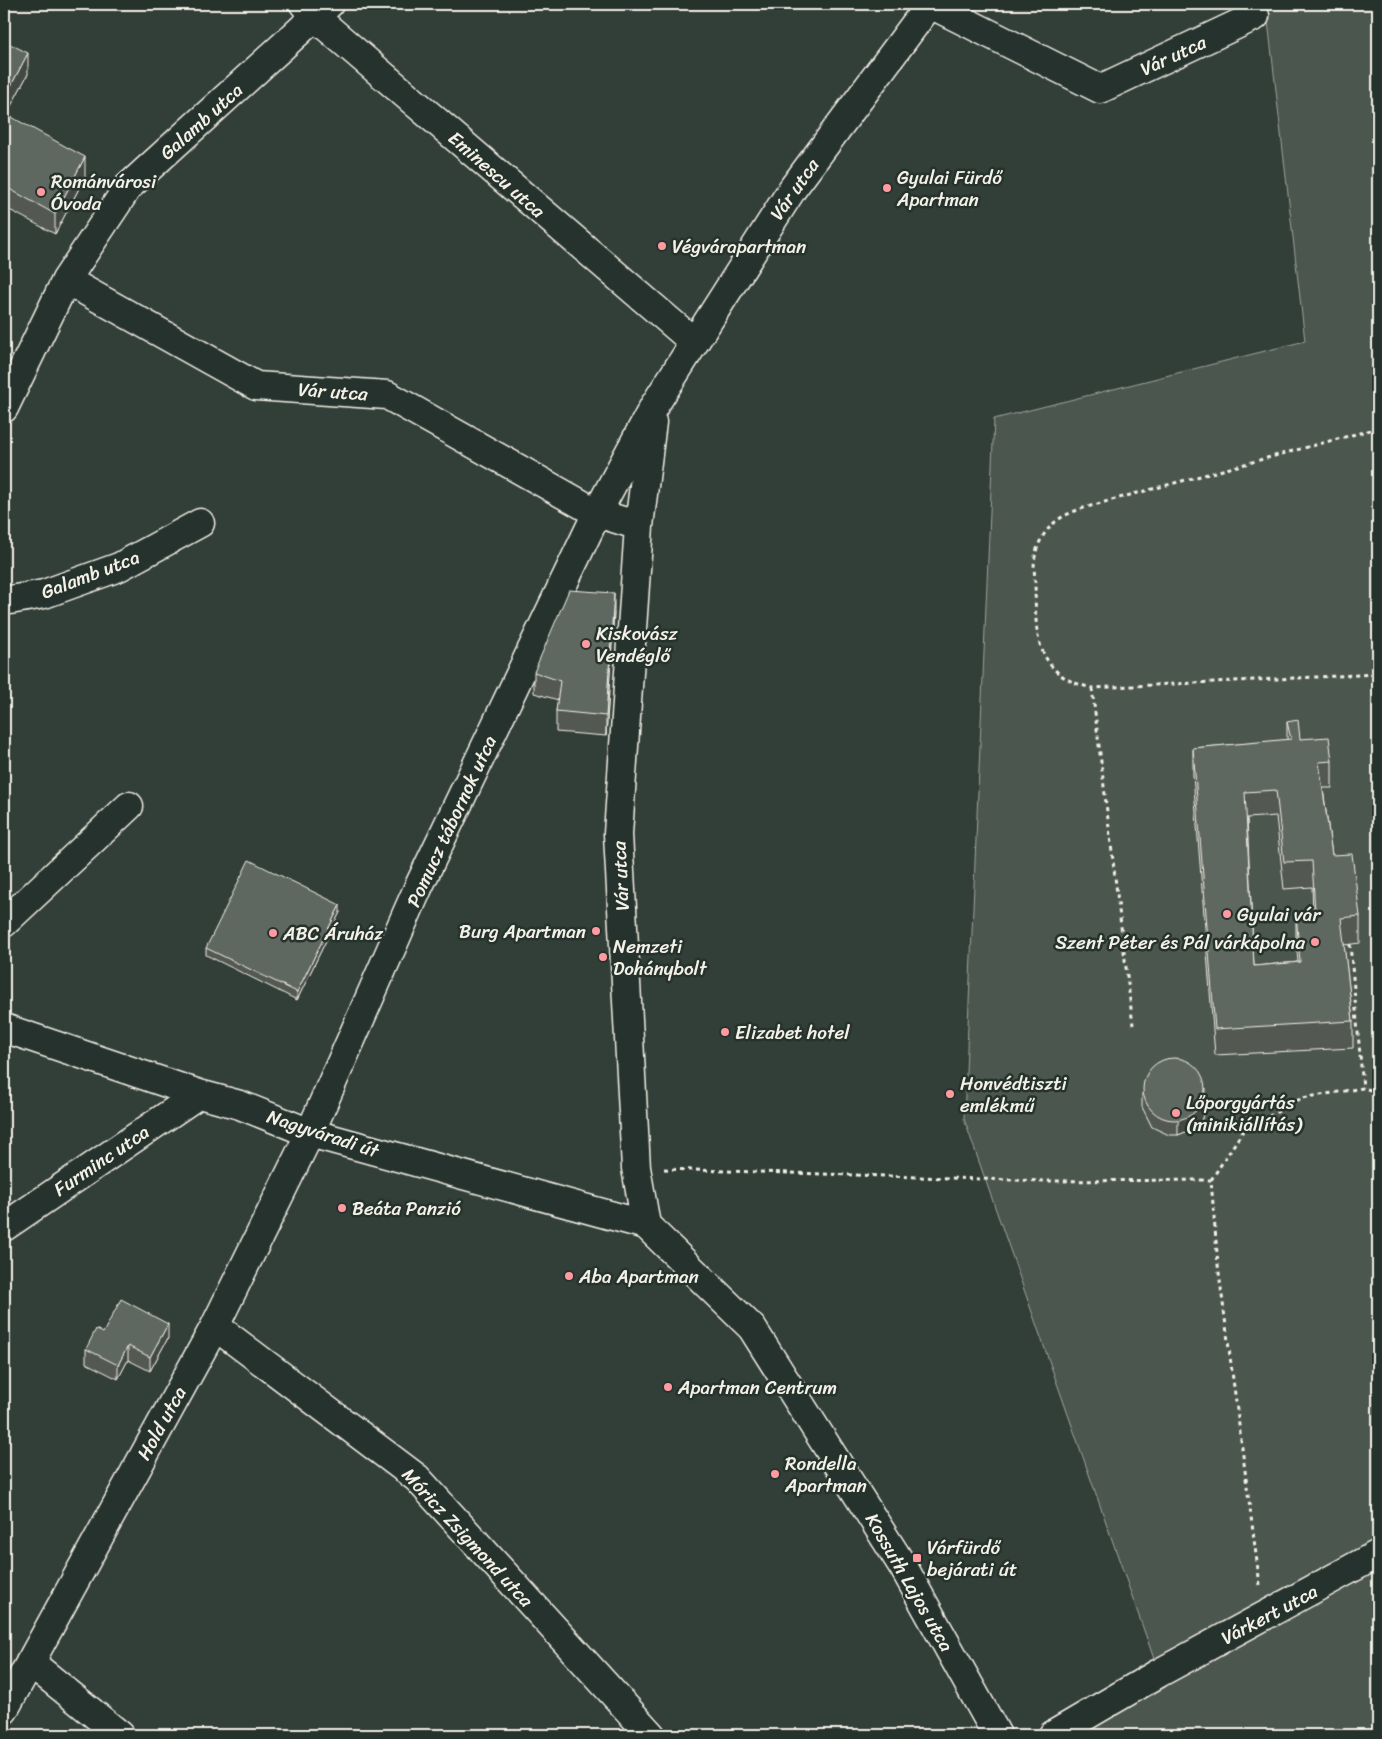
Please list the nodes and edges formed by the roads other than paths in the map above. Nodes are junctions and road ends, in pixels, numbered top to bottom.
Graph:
1 (930, 4) edge
2 (316, 8) edge
3 (1256, 16) dead end
4 (66, 280) junction
5 (694, 342) junction
6 (654, 406) junction
7 (4, 408) edge
8 (597, 513) junction
9 (200, 523) dead end
10 (639, 526) junction
11 (4, 601) edge
12 (129, 806) dead end
13 (4, 923) edge
14 (4, 1028) edge
15 (199, 1094) junction
16 (310, 1132) junction
17 (646, 1225) junction
18 (4, 1227) edge
19 (215, 1326) junction
20 (1378, 1554) edge
21 (30, 1662) junction
22 (4, 1710) edge
23 (120, 1735) edge
24 (651, 1735) edge
25 (998, 1735) edge
26 (1052, 1735) edge

1 - 3 street, Vár utca
1 - 5 street, Vár utca
2 - 4 street, Galamb utca
2 - 5 street, Eminescu utca
4 - 7 street, Galamb utca
4 - 8 street, Vár utca
5 - 6 street, Vár utca
6 - 8 street, Vár utca
6 - 10 street, Vár utca
8 - 10 street, Vár utca
8 - 16 street, Pomucz tábornok utca
9 - 11 street, Galamb utca
10 - 17 street, Vár utca
12 - 13 street
14 - 15 street, Nagyváradi út
15 - 16 street, Nagyváradi út
15 - 18 street, Furminc utca
16 - 17 street, Nagyváradi út
16 - 19 street, Hold utca
17 - 25 street, Kossuth Lajos utca
19 - 21 street, Hold utca
19 - 24 street, Móricz Zsigmond utca
20 - 26 street, Várkert utca
21 - 22 street, Hold utca
21 - 23 street

